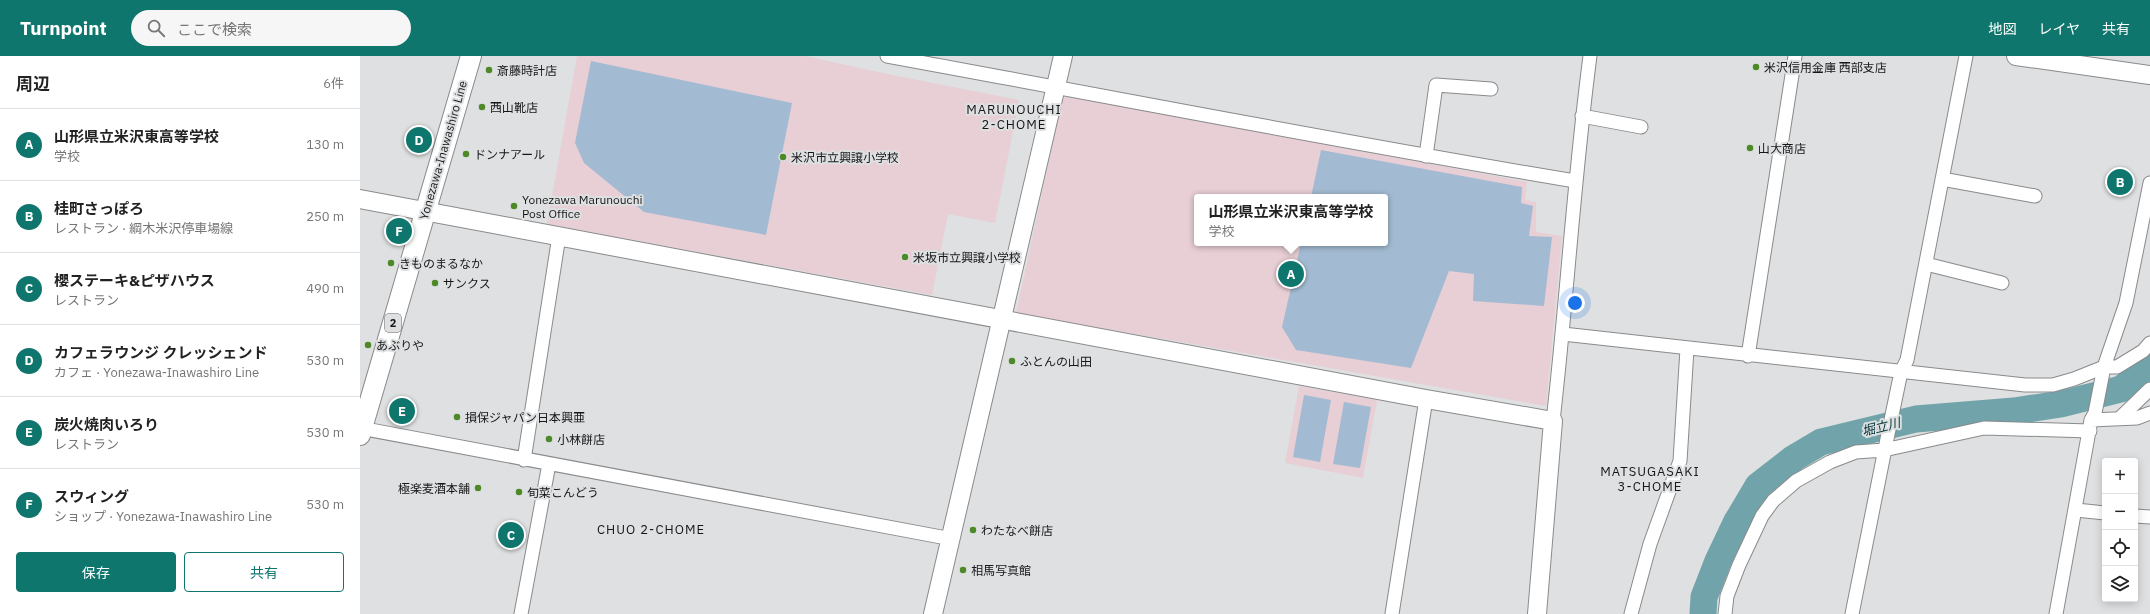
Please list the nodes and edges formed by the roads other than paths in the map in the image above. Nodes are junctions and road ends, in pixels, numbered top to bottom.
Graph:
1 (470, 56) edge
2 (891, 56) edge
3 (1063, 56) edge
4 (1590, 56) edge
5 (1795, 56) edge
6 (1966, 56) edge
7 (2016, 56) edge
8 (2150, 75) edge
9 (1055, 86) junction
10 (1491, 89) dead end
11 (1582, 116) junction
12 (1641, 127) dead end
13 (1426, 156) junction
14 (1942, 179) junction
15 (1575, 182) junction
16 (2150, 183) edge
17 (2035, 196) dead end
18 (360, 199) edge
19 (425, 211) junction
20 (559, 236) junction
21 (1926, 264) junction
22 (2002, 283) dead end
23 (1002, 319) junction
24 (1563, 334) junction
25 (2150, 343) edge
26 (1687, 349) junction
27 (1748, 356) junction
28 (2104, 369) junction
29 (1901, 372) junction
30 (2150, 389) edge
31 (1426, 399) junction
32 (2150, 413) edge
33 (2120, 418) junction
34 (1553, 420) junction
35 (2092, 422) junction
36 (361, 430) edge
37 (1885, 444) junction
38 (524, 460) junction
39 (549, 464) junction
40 (2076, 510) junction
41 (2102, 513) edge
42 (2138, 516) edge
43 (2150, 517) edge
44 (952, 539) junction
45 (521, 614) edge
46 (934, 614) edge
47 (1392, 614) edge
48 (1537, 614) edge
49 (1631, 614) edge
50 (1725, 614) edge
51 (1852, 614) edge
52 (2056, 614) edge

1 - 19 main road, Yonezawa-Inawashiro Line / 2
2 - 9 street
3 - 9 street
4 - 11 street
5 - 27 street
6 - 14 street
7 - 8 street
9 - 13 street
9 - 23 street
10 - 13 street
11 - 12 street
11 - 15 street
13 - 15 street
14 - 17 street
14 - 21 street
15 - 24 street
16 - 28 street
18 - 19 street
19 - 20 street
19 - 36 main road, Yonezawa-Inawashiro Line / 2
20 - 23 street
20 - 38 street
21 - 22 street
21 - 29 street
23 - 31 street
23 - 44 street
24 - 26 street
24 - 34 street
25 - 28 street
26 - 27 street
26 - 49 street
27 - 29 street
28 - 29 street
28 - 35 street
29 - 37 street
30 - 33 street
31 - 34 street
31 - 47 street
32 - 33 street
33 - 35 street
34 - 48 street
35 - 37 street
35 - 40 street
36 - 38 street
37 - 50 street
37 - 51 street
38 - 39 street
39 - 44 street
39 - 45 street
40 - 41 street
40 - 52 street
42 - 43 street
44 - 46 street

